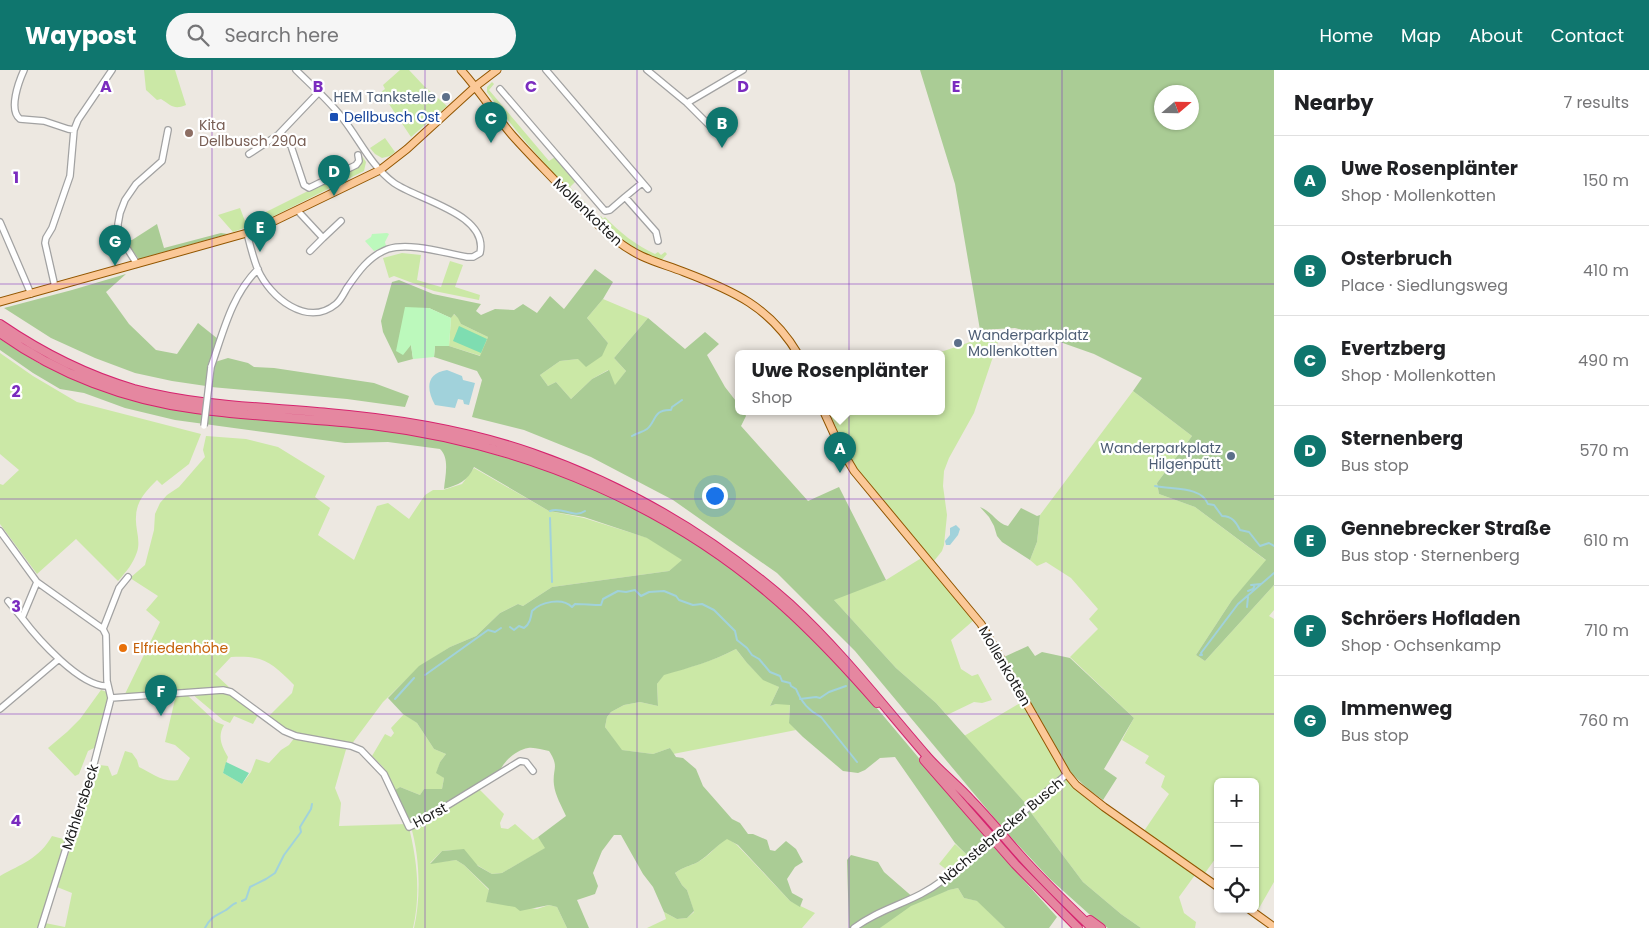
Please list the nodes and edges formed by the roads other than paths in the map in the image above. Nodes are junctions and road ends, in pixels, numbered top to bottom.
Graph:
1 (24, 70) edge
2 (112, 70) edge
3 (296, 70) edge
4 (461, 70) edge
5 (497, 70) edge
6 (546, 70) edge
7 (647, 70) edge
8 (743, 70) edge
9 (476, 86) junction
10 (500, 89) dead end
11 (319, 92) junction
12 (688, 103) junction
13 (74, 130) junction
14 (168, 130) dead end
15 (278, 135) junction
16 (719, 135) dead end
17 (249, 154) dead end
18 (358, 155) dead end
19 (380, 170) junction
20 (642, 182) junction
21 (648, 188) dead end
22 (625, 197) junction
23 (297, 210) junction
24 (341, 221) dead end
25 (0, 222) edge
26 (247, 233) junction
27 (323, 238) junction
28 (658, 241) dead end
29 (310, 251) dead end
30 (137, 264) junction
31 (258, 269) junction
32 (55, 287) junction
33 (31, 294) junction
34 (0, 302) edge
35 (0, 324) edge
36 (0, 333) edge
37 (795, 350) edge
38 (825, 415) edge
39 (204, 429) dead end
40 (0, 531) edge
41 (128, 577) dead end
42 (37, 582) junction
43 (8, 601) dead end
44 (22, 618) junction
45 (103, 629) junction
46 (59, 659) junction
47 (108, 686) junction
48 (111, 698) junction
49 (0, 709) edge
50 (533, 771) dead end
51 (1067, 774) junction
52 (1214, 885) edge
53 (1069, 906) junction
54 (1255, 913) edge
55 (1274, 927) edge
56 (42, 928) edge
57 (854, 928) edge
58 (1078, 928) edge
59 (1092, 928) edge
60 (1101, 928) edge

1 - 13 street
2 - 13 street
3 - 11 street
4 - 9 main road, Mollenkotten
5 - 9 main road
6 - 20 street
7 - 12 street
8 - 12 street
9 - 19 main road
9 - 37 main road, Mollenkotten
10 - 22 street
11 - 15 street
11 - 19 street
12 - 16 street
13 - 32 street
14 - 30 street
15 - 17 street
15 - 18 street
19 - 23 main road
19 - 31 street
20 - 21 street
20 - 22 street
22 - 28 street
23 - 26 main road
23 - 27 street
24 - 27 street
25 - 33 street
26 - 30 main road
26 - 31 street
27 - 29 street
30 - 32 main road
31 - 39 street, bridge
32 - 33 main road
33 - 34 main road
35 - 53 highway
36 - 58 highway
38 - 51 main road, Mollenkotten
40 - 42 street
41 - 45 street
42 - 44 street
42 - 45 street
43 - 44 street
44 - 46 street
45 - 47 street, Mählersbeck
46 - 47 street
46 - 49 street
47 - 48 street, Mählersbeck
48 - 50 street, Horst
48 - 56 street, Mählersbeck
51 - 52 main road, Mollenkotten
51 - 57 street, Nächstebrecker Busch, bridge
53 - 59 highway
53 - 60 highway
54 - 55 main road

